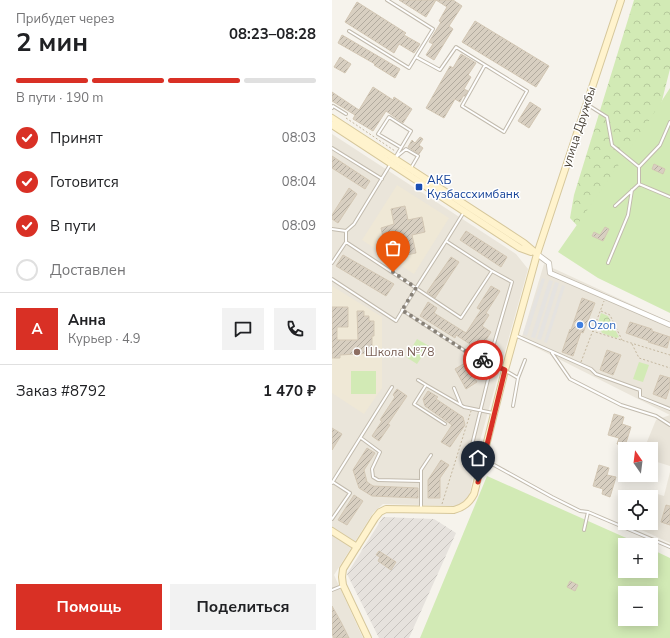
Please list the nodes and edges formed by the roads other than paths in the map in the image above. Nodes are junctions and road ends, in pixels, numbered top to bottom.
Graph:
1 (387, 0) edge
2 (621, 0) edge
3 (349, 31) dead end
4 (416, 56) junction
5 (485, 65) junction
6 (587, 104) junction
7 (332, 106) edge
8 (346, 114) dead end
9 (332, 118) edge
10 (670, 122) edge
11 (332, 124) edge
12 (400, 147) junction
13 (332, 148) edge
14 (393, 161) junction
15 (639, 167) junction
16 (410, 169) junction
17 (382, 179) junction
18 (639, 184) junction
19 (632, 190) junction
20 (670, 197) edge
21 (614, 206) dead end
22 (465, 211) junction
23 (332, 229) edge
24 (346, 231) junction
25 (446, 241) junction
26 (346, 242) junction
27 (537, 254) junction
28 (332, 263) edge
29 (608, 263) dead end
30 (492, 271) junction
31 (332, 279) edge
32 (416, 288) junction
33 (402, 310) junction
34 (670, 325) edge
35 (515, 335) junction
36 (552, 352) junction
37 (525, 360) dead end
38 (490, 362) junction
39 (505, 370) junction
40 (518, 378) junction
41 (418, 380) dead end
42 (426, 385) junction
43 (392, 387) dead end
44 (454, 388) dead end
45 (462, 406) junction
46 (514, 406) dead end
47 (670, 409) edge
48 (481, 411) junction
49 (494, 414) junction
50 (445, 424) dead end
51 (670, 425) edge
52 (361, 438) junction
53 (471, 449) dead end
54 (431, 455) dead end
55 (484, 460) junction
56 (421, 481) junction
57 (333, 482) edge
58 (421, 510) junction
59 (588, 512) junction
60 (332, 519) edge
61 (584, 530) dead end
62 (332, 531) edge
63 (357, 547) junction
64 (670, 547) edge
65 (343, 585) junction
66 (332, 590) edge
67 (368, 638) edge

1 - 4 lane
2 - 6 street, улица Дружбы
3 - 4 lane
4 - 5 lane
5 - 5 lane
6 - 15 lane
6 - 27 street, улица Дружбы
7 - 8 lane
9 - 14 street
10 - 15 lane
11 - 14 street
12 - 12 lane
12 - 14 lane
13 - 17 lane
14 - 16 street
14 - 16 lane
14 - 17 lane
14 - 22 street
15 - 18 lane
16 - 27 street
17 - 24 lane
18 - 19 lane
18 - 20 lane
19 - 21 lane
19 - 29 lane
22 - 25 lane
22 - 27 street
23 - 24 lane
24 - 26 lane
25 - 30 lane
25 - 32 lane
26 - 28 lane
26 - 32 lane
27 - 34 street
27 - 35 street, улица Дружбы
30 - 32 lane
30 - 38 lane
31 - 33 lane
32 - 33 lane
33 - 38 lane
35 - 36 lane
35 - 39 street, улица Дружбы
36 - 47 lane
36 - 51 lane
37 - 40 lane
38 - 39 lane
38 - 48 lane
39 - 40 lane
39 - 49 street, улица Дружбы
40 - 46 lane
41 - 42 lane
42 - 45 lane
42 - 50 lane
43 - 52 lane
44 - 45 lane
45 - 48 lane
48 - 49 lane
48 - 53 lane
49 - 55 street, улица Дружбы
52 - 56 lane
52 - 57 lane
54 - 56 lane
55 - 58 street, улица Дружбы
55 - 59 lane
56 - 58 lane
57 - 60 lane
58 - 63 street, улица Дружбы
59 - 61 lane
59 - 64 lane
62 - 63 street
63 - 65 street, улица Дружбы
65 - 66 lane
65 - 67 street

